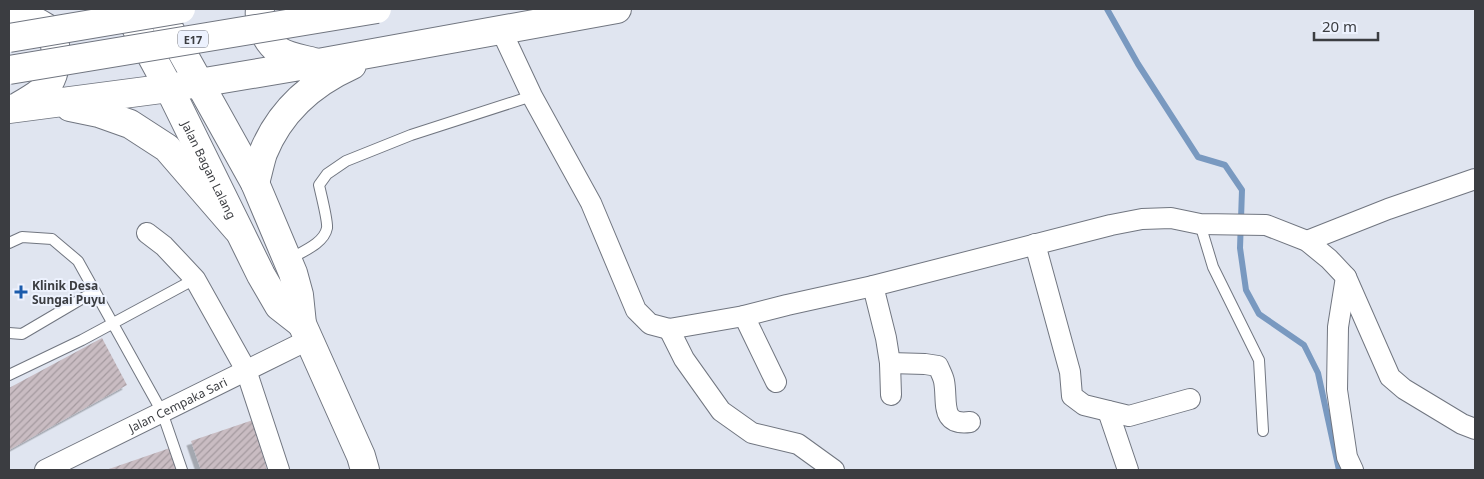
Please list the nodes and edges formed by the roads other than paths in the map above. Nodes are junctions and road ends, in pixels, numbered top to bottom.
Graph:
1 (126, 9) edge
2 (158, 9) edge
3 (181, 9) edge
4 (260, 9) edge
5 (377, 9) edge
6 (617, 9) edge
7 (9, 12) edge
8 (501, 30) junction
9 (9, 38) edge
10 (381, 52) junction
11 (318, 63) junction
12 (9, 70) edge
13 (198, 83) junction
14 (169, 88) junction
15 (532, 96) junction
16 (53, 104) junction
17 (13, 108) edge
18 (1475, 179) edge
19 (255, 183) junction
20 (1206, 225) junction
21 (237, 229) junction
22 (146, 233) dead end
23 (1307, 242) junction
24 (9, 244) edge
25 (1035, 244) junction
26 (288, 260) junction
27 (1346, 277) junction
28 (195, 279) junction
29 (873, 286) junction
30 (95, 291) junction
31 (744, 316) junction
32 (112, 323) junction
33 (669, 329) junction
34 (306, 332) junction
35 (9, 333) edge
36 (890, 363) junction
37 (246, 370) junction
38 (9, 375) edge
39 (776, 382) dead end
40 (891, 395) dead end
41 (1190, 399) dead end
42 (1108, 411) junction
43 (162, 412) junction
44 (970, 422) dead end
45 (1475, 429) edge
46 (1264, 431) dead end
47 (79, 462) edge
48 (45, 470) edge
49 (182, 470) edge
50 (278, 470) edge
51 (365, 470) edge
52 (834, 470) edge
53 (1128, 470) edge
54 (1353, 470) edge

1 - 14 main road, Jalan Bagan Lalang
2 - 13 main road, Jalan Bagan Lalang
3 - 9 main road, bridge
4 - 11 main road
5 - 12 main road, E17, bridge
6 - 8 main road
7 - 17 main road
8 - 10 main road
8 - 15 street
10 - 11 main road
10 - 19 main road
11 - 13 main road
13 - 14 main road
13 - 19 main road, Jalan Bagan Lalang
14 - 16 main road
14 - 21 main road, Jalan Bagan Lalang
15 - 26 lane
15 - 33 street
16 - 17 main road
16 - 21 main road
18 - 23 street
19 - 26 main road, Jalan Bagan Lalang
20 - 23 street
20 - 25 street
20 - 46 lane
21 - 34 main road, Jalan Bagan Lalang
22 - 28 street
23 - 27 street
24 - 30 lane
25 - 29 street
25 - 42 street
26 - 34 main road, Jalan Bagan Lalang
27 - 45 street
27 - 54 street
28 - 32 lane
28 - 37 street
29 - 31 street
29 - 36 street
30 - 32 lane
30 - 35 lane
31 - 33 street
31 - 39 street
32 - 38 lane
32 - 43 lane
33 - 52 street
34 - 37 street, Jalan Cempaka Sari
34 - 51 main road, Jalan Bagan Lalang
36 - 40 street
36 - 44 street
37 - 43 street, Jalan Cempaka Sari
37 - 50 street
41 - 42 street
42 - 53 street
43 - 47 street, Jalan Cempaka Sari
43 - 49 lane
47 - 48 street, Jalan Cempaka Sari

